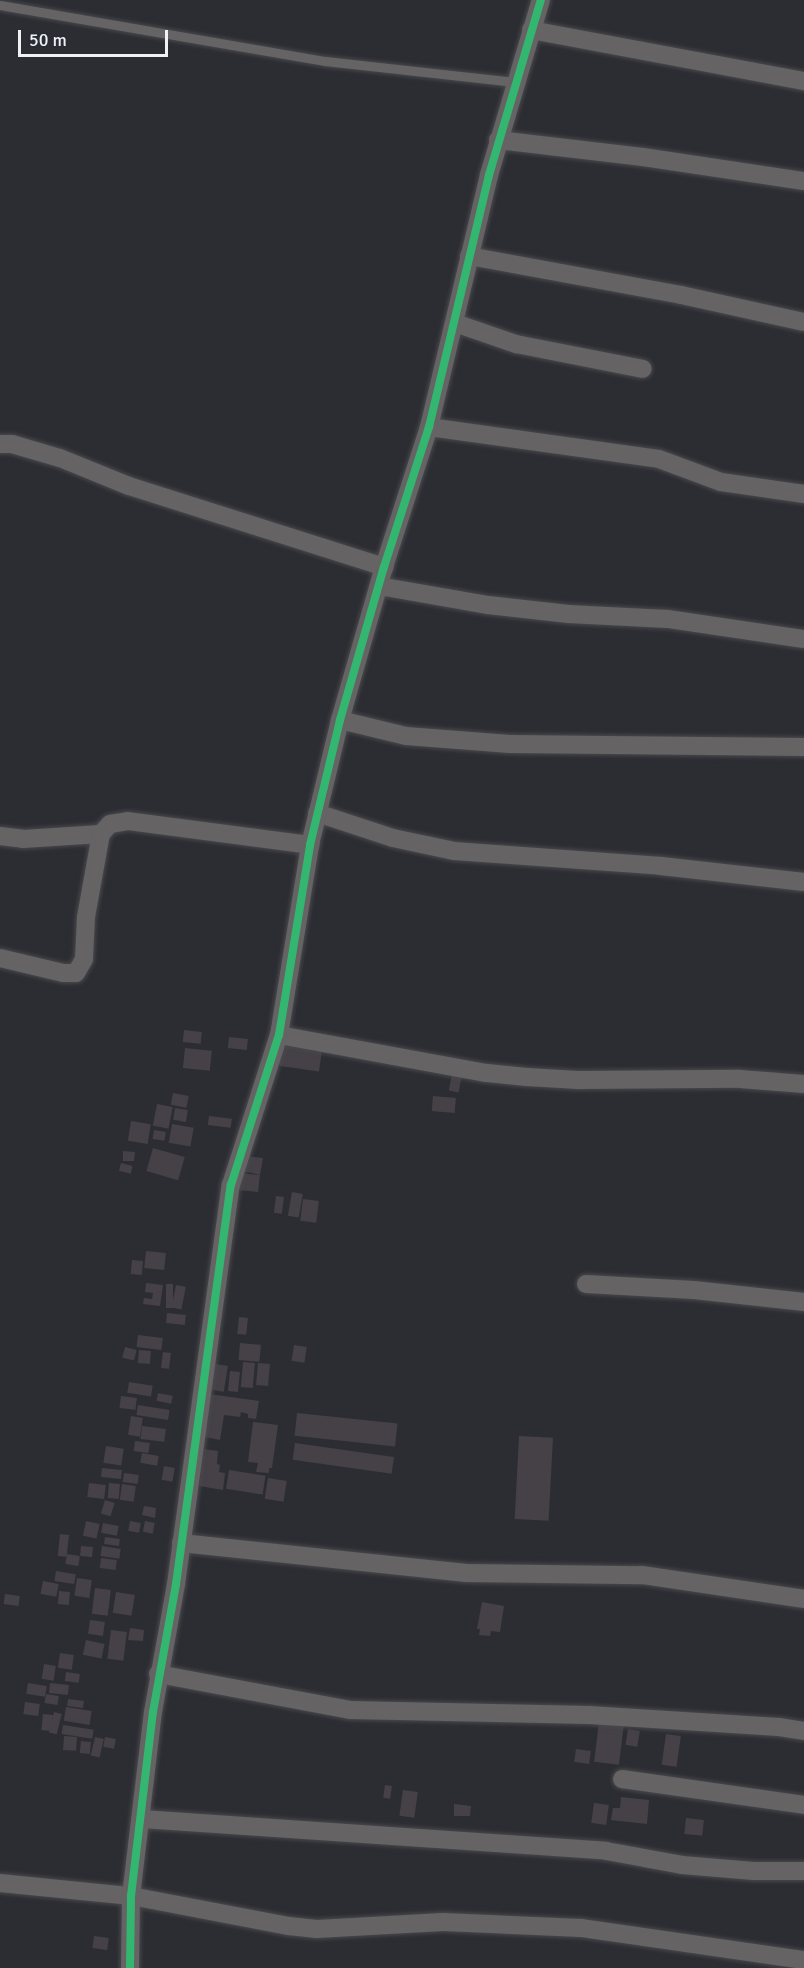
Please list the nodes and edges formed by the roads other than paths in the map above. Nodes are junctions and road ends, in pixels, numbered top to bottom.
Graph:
1 (541, 0) edge
2 (0, 5) edge
3 (531, 30) junction
4 (804, 81) edge
5 (515, 82) junction
6 (498, 140) junction
7 (804, 181) edge
8 (469, 256) junction
9 (804, 322) edge
10 (454, 323) junction
11 (643, 369) dead end
12 (429, 427) junction
13 (0, 444) edge
14 (804, 494) edge
15 (384, 567) junction
16 (379, 586) junction
17 (804, 639) edge
18 (339, 720) junction
19 (804, 747) edge
20 (317, 813) junction
21 (101, 834) junction
22 (0, 836) edge
23 (310, 845) junction
24 (804, 882) edge
25 (0, 958) edge
26 (279, 1035) junction
27 (804, 1084) edge
28 (586, 1284) dead end
29 (804, 1302) edge
30 (182, 1543) junction
31 (804, 1599) edge
32 (158, 1674) junction
33 (804, 1731) edge
34 (622, 1779) dead end
35 (804, 1805) edge
36 (142, 1819) junction
37 (804, 1871) edge
38 (0, 1883) edge
39 (130, 1896) junction
40 (804, 1960) edge
41 (130, 1968) edge

1 - 3 street
2 - 5 lane
3 - 4 street
3 - 5 street
5 - 6 street
6 - 7 street
6 - 8 street
8 - 9 street
8 - 10 street
10 - 11 street
10 - 12 street
12 - 14 street
12 - 15 street
13 - 15 street
15 - 16 street
16 - 17 street
16 - 18 street
18 - 19 street
18 - 20 street
20 - 23 street
20 - 24 street
21 - 22 street
21 - 23 street
21 - 25 street
23 - 26 street
26 - 27 street
26 - 30 street
28 - 29 street
30 - 31 street
30 - 32 street
32 - 33 street
32 - 36 street
34 - 35 street
36 - 37 street
36 - 39 street
38 - 39 street
39 - 40 street
39 - 41 street

